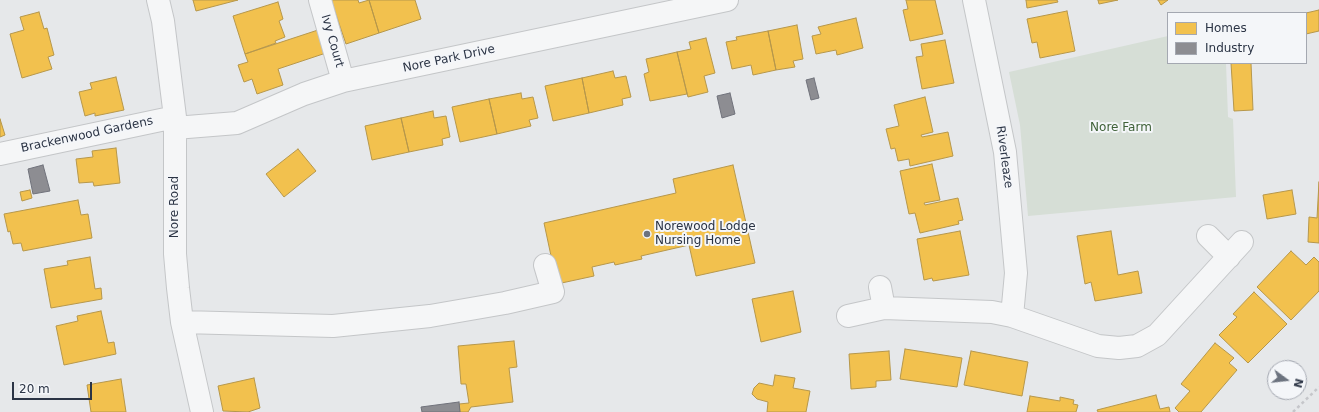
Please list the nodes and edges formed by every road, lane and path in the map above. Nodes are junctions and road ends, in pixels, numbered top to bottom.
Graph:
1 (158, 0) edge
2 (320, 0) edge
3 (726, 0) edge
4 (974, 0) edge
5 (343, 81) junction
6 (175, 122) junction
7 (0, 154) edge
8 (1208, 236) dead end
9 (545, 265) dead end
10 (848, 316) dead end
11 (1012, 316) junction
12 (182, 322) junction
13 (1319, 387) edge
14 (202, 412) edge
15 (1293, 412) edge

1 - 6 street, Nore Road
2 - 5 street, Ivy Court
3 - 5 street, Nore Park Drive
4 - 11 street, Riverleaze
5 - 6 street, Nore Park Drive
6 - 7 street, Brackenwood Gardens
6 - 12 street, Nore Road
8 - 11 street
9 - 12 street
10 - 11 street
12 - 14 street, Nore Road
13 - 15 path

